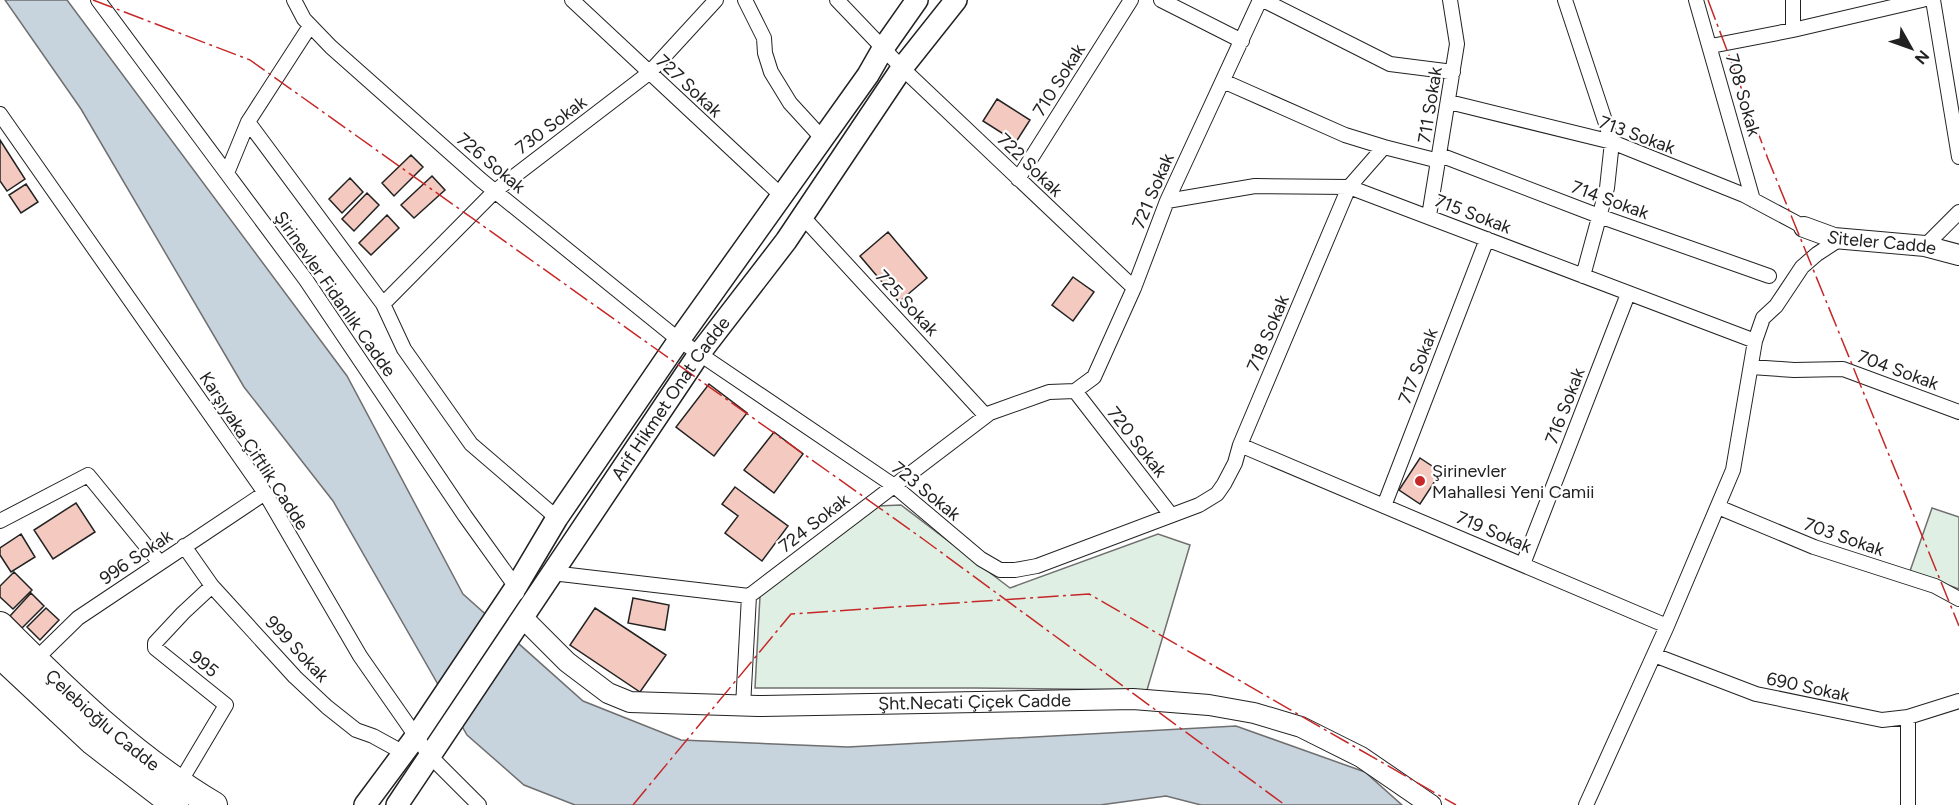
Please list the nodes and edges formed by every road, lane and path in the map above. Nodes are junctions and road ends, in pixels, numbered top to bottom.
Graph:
1 (98, 0) edge
2 (294, 0) edge
3 (572, 0) edge
4 (716, 0) edge
5 (746, 0) edge
6 (837, 0) edge
7 (916, 0) edge
8 (956, 0) edge
9 (1131, 0) edge
10 (1161, 0) edge
11 (1261, 0) edge
12 (1450, 0) edge
13 (1565, 0) edge
14 (1696, 0) edge
15 (1793, 0) edge
16 (1922, 0) edge
17 (1933, 0) edge
18 (1884, 5) edge
19 (310, 26) junction
20 (1794, 30) junction
21 (1242, 41) junction
22 (1711, 46) junction
23 (884, 47) junction
24 (902, 68) junction
25 (1453, 72) junction
26 (649, 73) junction
27 (1223, 81) junction
28 (1449, 102) junction
29 (0, 114) edge
30 (249, 122) junction
31 (823, 139) junction
32 (1612, 142) junction
33 (1383, 147) junction
34 (1959, 157) edge
35 (1439, 158) junction
36 (227, 173) junction
37 (1018, 179) junction
38 (1350, 186) junction
39 (495, 191) junction
40 (783, 197) junction
41 (1753, 200) junction
42 (1167, 201) junction
43 (1959, 212) edge
44 (802, 216) junction
45 (1429, 216) junction
46 (1599, 216) junction
47 (1804, 227) joint
48 (1487, 239) junction
49 (1840, 239) junction
50 (1925, 246) junction
51 (1959, 255) edge
52 (1582, 276) junction
53 (1769, 276) dead end
54 (1134, 288) junction
55 (1628, 294) junction
56 (383, 304) junction
57 (679, 339) junction
58 (1755, 341) junction
59 (699, 354) junction
60 (1751, 367) junction
61 (1075, 391) junction
62 (1959, 412) edge
63 (986, 416) junction
64 (1240, 445) junction
65 (893, 485) junction
66 (265, 493) junction
67 (1384, 506) junction
68 (1718, 507) junction
69 (1171, 515) junction
70 (556, 518) junction
71 (0, 521) edge
72 (184, 546) junction
73 (160, 563) junction
74 (1523, 564) junction
75 (552, 573) junction
76 (212, 586) junction
77 (516, 587) junction
78 (749, 596) junction
79 (1959, 599) edge
80 (0, 625) edge
81 (519, 625) junction
82 (1667, 627) junction
83 (0, 655) edge
84 (1654, 655) junction
85 (35, 660) junction
86 (1959, 701) edge
87 (743, 706) junction
88 (1908, 717) junction
89 (422, 727) junction
90 (404, 753) junction
91 (429, 755) junction
92 (177, 794) edge
93 (214, 805) edge
94 (365, 805) edge
95 (397, 805) edge
96 (479, 805) edge
97 (1431, 805) edge
98 (1586, 805) edge
99 (1908, 805) edge

1 - 36 street, Şirinevler Fidanlık Cadde
2 - 19 street, 726 Sokak
3 - 26 street, 727 Sokak
4 - 26 street, 730 Sokak
5 - 31 street
6 - 23 street, 722 Sokak
7 - 23 main road, Arif Hikmet Onat Cadde
8 - 24 main road, Arif Hikmet Onat Cadde
9 - 37 street, 710 Sokak
10 - 21 street
11 - 21 street, 721 Sokak
11 - 25 street
12 - 25 street, 711 Sokak
13 - 32 street
14 - 22 street, 708 Sokak
15 - 20 street
16 - 18 street
17 - 34 street
18 - 20 street
19 - 30 street
19 - 39 street, 726 Sokak
20 - 22 street
21 - 27 street, 721 Sokak
22 - 41 street, 708 Sokak
23 - 24 street, 722 Sokak
23 - 31 main road, Arif Hikmet Onat Cadde
24 - 37 street, 722 Sokak
24 - 44 main road, Arif Hikmet Onat Cadde
25 - 28 street, 711 Sokak
26 - 39 street, 730 Sokak
26 - 40 street, 727 Sokak
27 - 33 street, 714 Sokak
27 - 42 street, 721 Sokak
28 - 32 street, 713 Sokak
28 - 35 street, 711 Sokak
29 - 66 street, Karşıyaka Çiftlik Cadde
30 - 36 street
30 - 56 street
31 - 40 main road, Arif Hikmet Onat Cadde
32 - 41 street, 713 Sokak
32 - 46 street
33 - 35 street, 714 Sokak
33 - 38 street, 718 Sokak
35 - 45 street, 711 Sokak
35 - 46 street, 714 Sokak
36 - 77 street, Şirinevler Fidanlık Cadde
37 - 54 street, 722 Sokak
38 - 42 street, 715 Sokak
38 - 45 street, 715 Sokak
38 - 64 street, 718 Sokak
39 - 56 street, 730 Sokak
39 - 57 street, 726 Sokak
40 - 57 main road, Arif Hikmet Onat Cadde
41 - 47 street, 713 Sokak
42 - 54 street, 721 Sokak
43 - 50 street
44 - 59 main road, Arif Hikmet Onat Cadde
44 - 63 street, 725 Sokak
45 - 48 street, 715 Sokak
46 - 52 street
46 - 53 street, 714 Sokak
47 - 49 street, Siteler Cadde
48 - 52 street, 715 Sokak
48 - 67 street, 717 Sokak
49 - 50 street, Siteler Cadde
49 - 58 street
50 - 51 street, Siteler Cadde
52 - 55 street, 715 Sokak
54 - 61 street, 721 Sokak
55 - 58 street, 715 Sokak
55 - 74 street, 716 Sokak
56 - 70 street
57 - 59 street, 723 Sokak
57 - 70 main road, Arif Hikmet Onat Cadde
58 - 60 street
59 - 65 street, 723 Sokak
59 - 75 main road, Arif Hikmet Onat Cadde
60 - 62 street, 704 Sokak
60 - 68 street
61 - 63 street, 724 Sokak
61 - 69 street, 720 Sokak
63 - 65 street, 724 Sokak
64 - 67 street, 719 Sokak
64 - 69 street, 718 Sokak
65 - 69 street, 723 Sokak
65 - 78 street, 724 Sokak
66 - 72 street, 996 Sokak
66 - 89 street, Karşıyaka Çiftlik Cadde
67 - 74 street, 719 Sokak
68 - 79 street, 703 Sokak
68 - 82 street
70 - 77 main road, Arif Hikmet Onat Cadde
71 - 73 street
72 - 73 street, 996 Sokak
72 - 76 street, 999 Sokak
73 - 85 street, 996 Sokak
74 - 82 street, 719 Sokak
75 - 78 street
75 - 81 main road, Arif Hikmet Onat Cadde
76 - 90 street, 999 Sokak
76 - 92 street, 995
77 - 81 street, Şirinevler Fidanlık Cadde
77 - 89 main road, Arif Hikmet Onat Cadde
78 - 87 street
80 - 85 highway, Çelebioğlu Cadde
81 - 87 street, Şht.Necati Çiçek Cadde
81 - 91 main road, Arif Hikmet Onat Cadde
82 - 84 street
83 - 92 highway, Çelebioğlu Cadde
84 - 88 street, 690 Sokak
84 - 98 street
85 - 92 highway, Çelebioğlu Cadde
86 - 88 street, 690 Sokak
87 - 97 street, Şht.Necati Çiçek Cadde
88 - 99 street
89 - 90 main road, Arif Hikmet Onat Cadde
89 - 91 street, Karşıyaka Çiftlik Cadde
90 - 94 main road, Arif Hikmet Onat Cadde
91 - 95 main road, Arif Hikmet Onat Cadde
91 - 96 street, Karşıyaka Çiftlik Cadde
92 - 93 highway, Çelebioğlu Cadde

